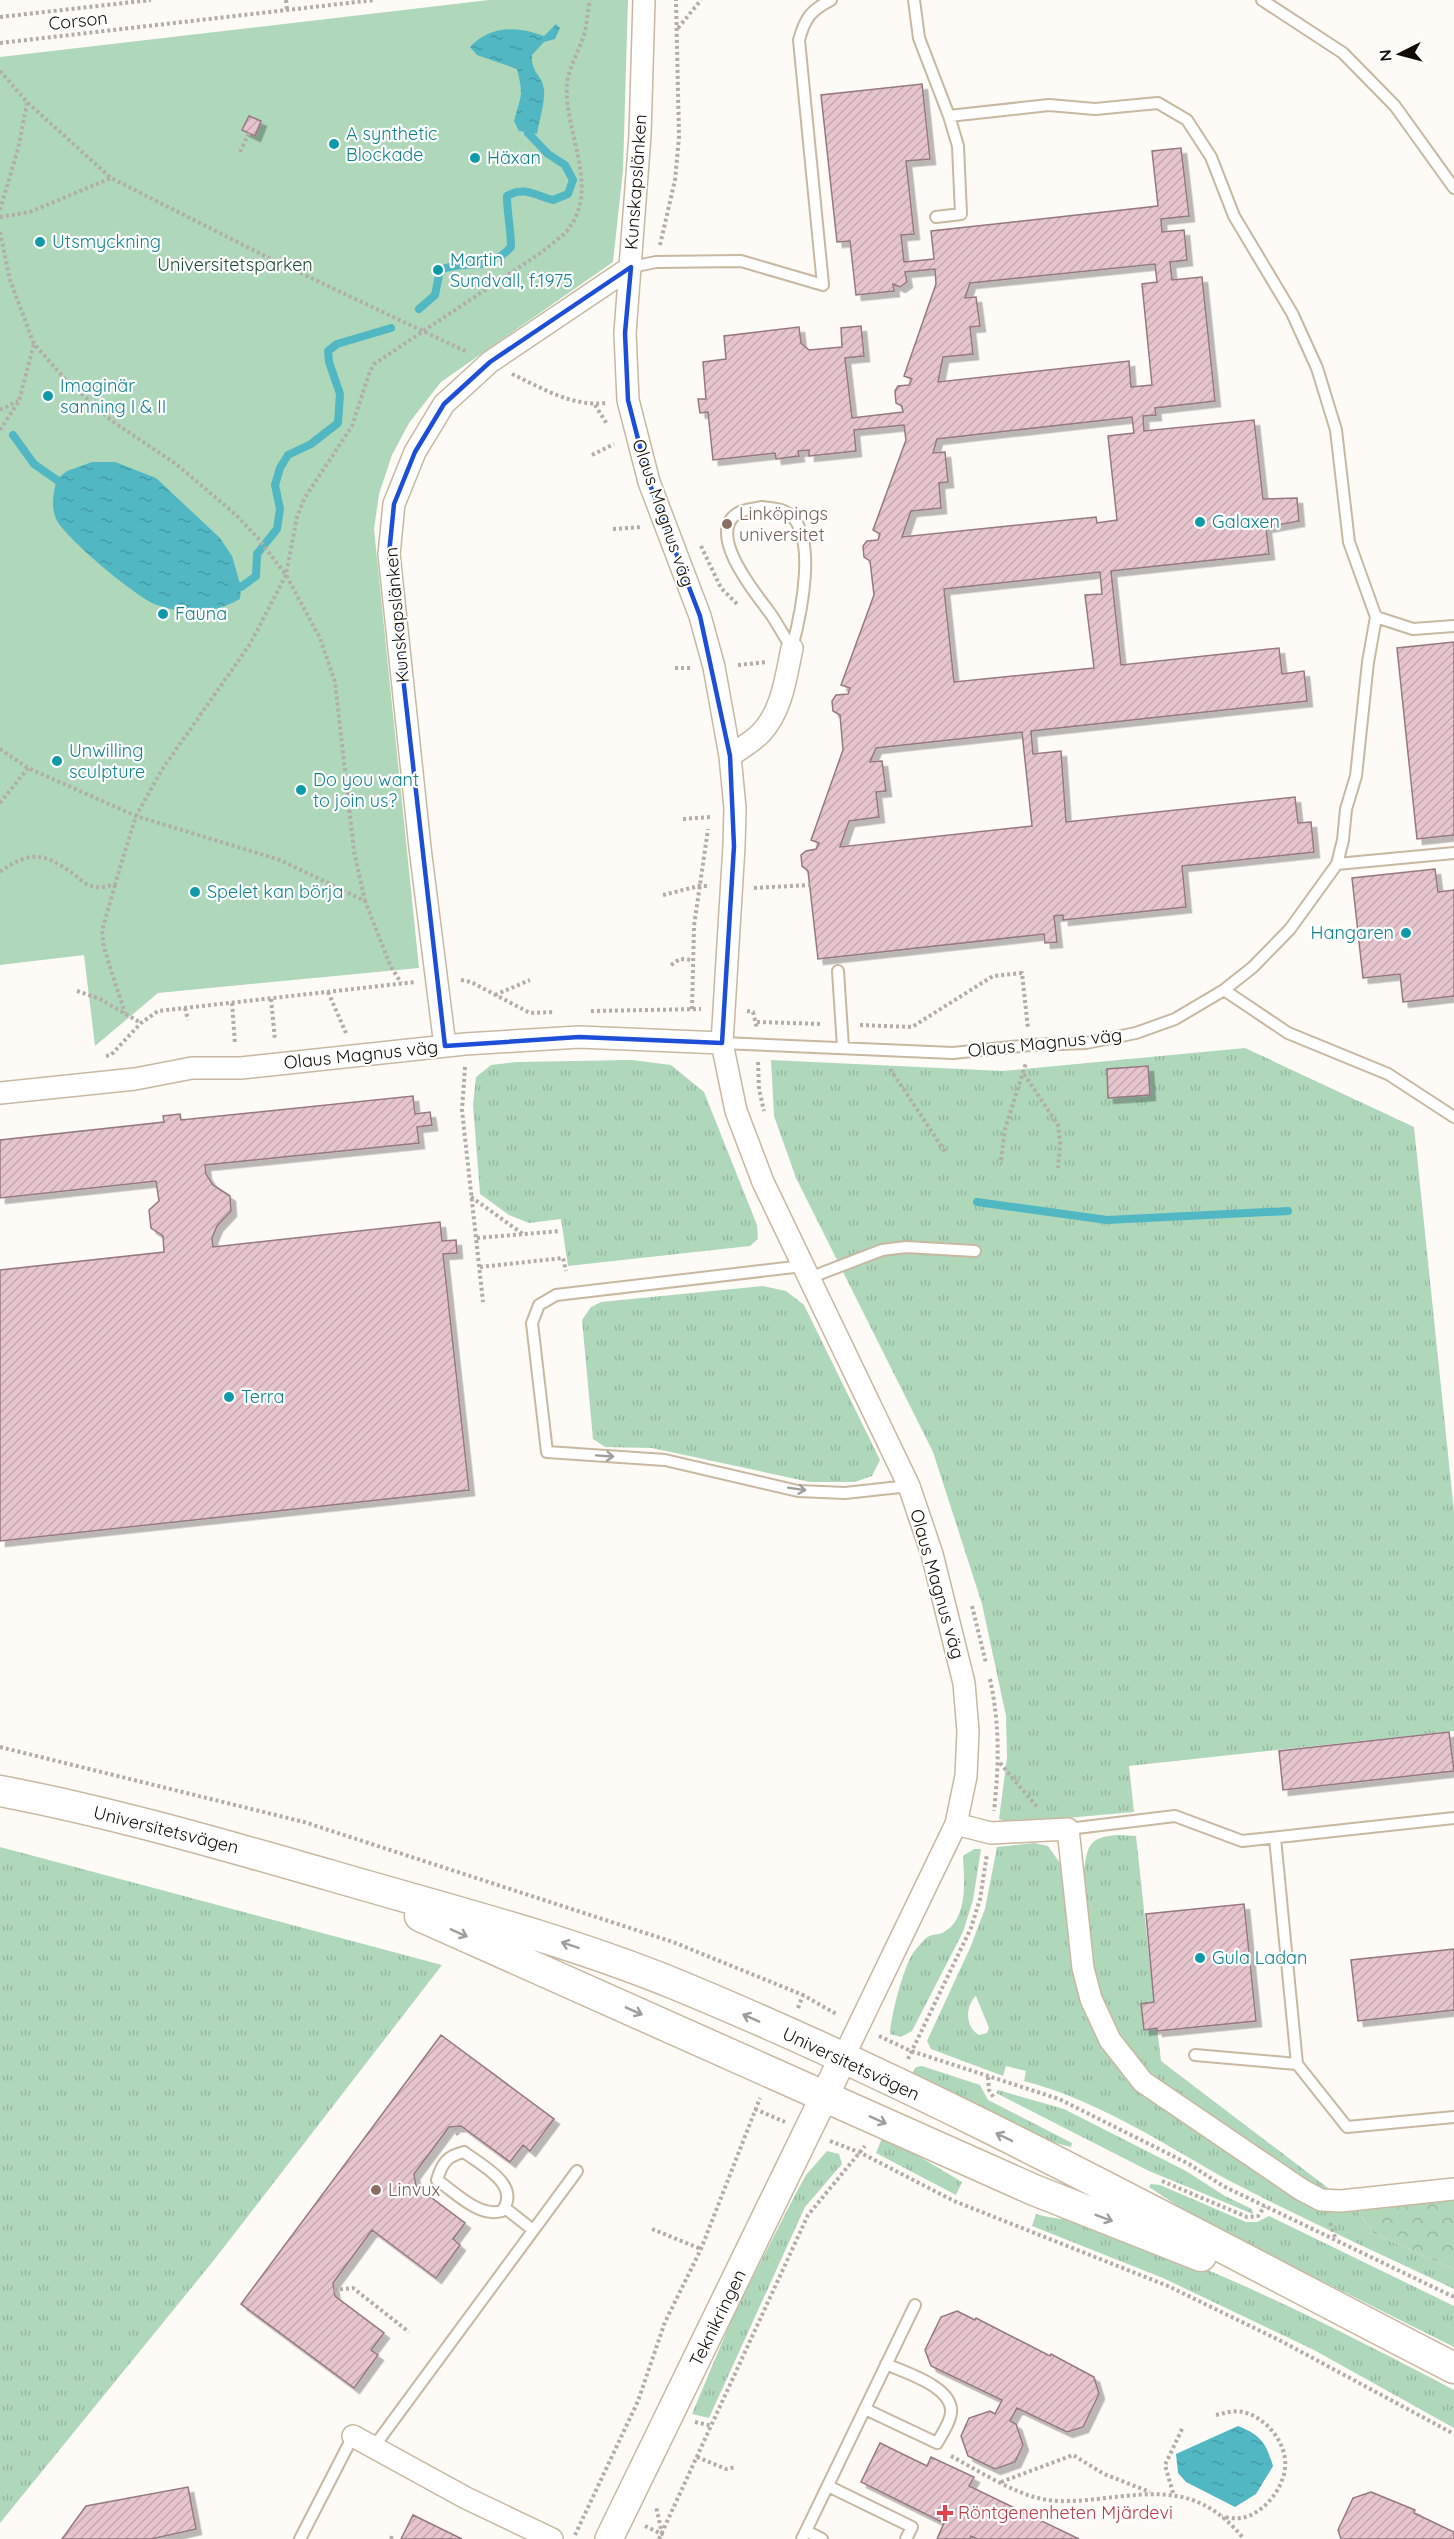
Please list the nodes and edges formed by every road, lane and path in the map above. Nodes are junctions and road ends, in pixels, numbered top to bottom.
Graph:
1 (151, 0) edge
2 (286, 0) edge
3 (374, 0) edge
4 (590, 0) edge
5 (644, 0) edge
6 (676, 0) edge
7 (701, 0) edge
8 (831, 0) edge
9 (914, 0) edge
10 (1262, 0) edge
11 (287, 10) junction
12 (0, 17) edge
13 (677, 28) junction
14 (0, 43) edge
15 (0, 71) edge
16 (27, 102) junction
17 (950, 116) junction
18 (249, 133) dead end
19 (240, 152) dead end
20 (111, 178) junction
21 (1454, 188) edge
22 (0, 210) edge
23 (936, 217) dead end
24 (0, 218) edge
25 (0, 232) edge
26 (656, 262) junction
27 (631, 267) junction
28 (423, 330) junction
29 (34, 344) junction
30 (490, 362) junction
31 (628, 400) junction
32 (19, 401) junction
33 (595, 404) junction
34 (0, 410) edge
35 (609, 428) dead end
36 (0, 430) edge
37 (611, 436) dead end
38 (592, 455) dead end
39 (639, 518) dead end
40 (647, 537) dead end
41 (699, 541) dead end
42 (286, 575) junction
43 (744, 611) dead end
44 (1376, 617) junction
45 (1454, 626) edge
46 (792, 648) junction
47 (767, 655) dead end
48 (688, 658) dead end
49 (675, 668) dead end
50 (691, 668) junction
51 (767, 669) dead end
52 (693, 680) dead end
53 (0, 749) edge
54 (730, 756) junction
55 (28, 768) junction
56 (0, 803) edge
57 (710, 807) dead end
58 (136, 816) junction
59 (710, 817) junction
60 (683, 819) dead end
61 (1454, 853) edge
62 (1337, 864) junction
63 (0, 872) edge
64 (756, 877) dead end
65 (115, 884) junction
66 (754, 899) dead end
67 (365, 901) junction
68 (693, 960) junction
69 (671, 965) dead end
70 (838, 971) dead end
71 (437, 980) junction
72 (530, 980) dead end
73 (401, 983) junction
74 (1224, 990) junction
75 (77, 991) dead end
76 (328, 992) junction
77 (495, 995) junction
78 (271, 999) junction
79 (744, 1002) dead end
80 (232, 1003) junction
81 (185, 1008) junction
82 (692, 1009) junction
83 (724, 1010) junction
84 (588, 1011) dead end
85 (565, 1012) dead end
86 (125, 1013) junction
87 (188, 1020) dead end
88 (141, 1023) junction
89 (912, 1027) dead end
90 (349, 1040) dead end
91 (276, 1042) dead end
92 (722, 1043) junction
93 (757, 1043) junction
94 (455, 1045) junction
95 (1030, 1045) junction
96 (236, 1047) dead end
97 (843, 1047) junction
98 (876, 1048) junction
99 (103, 1057) dead end
100 (1024, 1073) junction
101 (0, 1093) edge
102 (765, 1116) dead end
103 (1454, 1117) edge
104 (946, 1153) dead end
105 (1001, 1160) dead end
106 (1058, 1168) dead end
107 (471, 1197) junction
108 (560, 1231) dead end
109 (524, 1235) junction
110 (477, 1238) junction
111 (975, 1251) dead end
112 (480, 1267) junction
113 (566, 1271) dead end
114 (806, 1272) junction
115 (483, 1302) dead end
116 (909, 1486) junction
117 (972, 1605) dead end
118 (999, 1763) junction
119 (0, 1791) edge
120 (1454, 1818) edge
121 (956, 1824) junction
122 (1063, 1830) junction
123 (991, 1833) junction
124 (1275, 1838) junction
125 (329, 1875) junction
126 (803, 1995) dead end
127 (788, 2034) junction
128 (1195, 2055) dead end
129 (843, 2058) junction
130 (1297, 2064) junction
131 (771, 2073) junction
132 (988, 2077) dead end
133 (897, 2084) junction
134 (825, 2097) junction
135 (995, 2099) dead end
136 (755, 2109) junction
137 (1454, 2117) edge
138 (880, 2121) junction
139 (807, 2132) junction
140 (861, 2153) junction
141 (577, 2171) dead end
142 (1154, 2178) dead end
143 (1454, 2189) edge
144 (1265, 2206) dead end
145 (505, 2208) junction
146 (652, 2229) dead end
147 (533, 2230) junction
148 (701, 2249) junction
149 (334, 2290) dead end
150 (915, 2305) dead end
151 (1347, 2313) junction
152 (409, 2332) dead end
153 (886, 2364) junction
154 (1454, 2368) edge
155 (865, 2409) junction
156 (1216, 2415) dead end
157 (693, 2422) dead end
158 (712, 2426) junction
159 (1184, 2427) dead end
160 (1454, 2434) edge
161 (353, 2436) joint
162 (938, 2443) junction
163 (373, 2448) junction
164 (697, 2457) junction
165 (736, 2467) dead end
166 (1001, 2482) junction
167 (828, 2486) junction
168 (1151, 2493) junction
169 (1173, 2493) junction
170 (1221, 2517) junction
171 (804, 2535) edge
172 (300, 2539) edge
173 (552, 2539) edge
174 (573, 2539) edge
175 (609, 2539) edge
176 (659, 2539) edge
177 (822, 2539) edge
178 (906, 2539) edge
179 (1244, 2539) edge

1 - 12 path
2 - 11 path
3 - 11 path, Corson
4 - 28 path
5 - 27 street, Kunskapslänken
6 - 13 path
7 - 13 path
8 - 26 lane
9 - 17 lane
10 - 21 lane
11 - 14 path, Corson
13 - 26 path
15 - 16 path
16 - 20 path
16 - 22 path
17 - 23 lane
17 - 44 lane
18 - 19 path
20 - 24 path
20 - 28 path
25 - 29 path
26 - 27 lane
27 - 30 street, Kunskapslänken
27 - 31 street, Olaus Magnus väg
28 - 30 path
28 - 42 path
29 - 32 path
29 - 42 path
30 - 33 path
30 - 71 street, Kunskapslänken
31 - 33 path
31 - 54 street, Olaus Magnus väg
32 - 34 path
32 - 36 path
33 - 35 path
37 - 38 path
39 - 40 path
41 - 43 path
42 - 58 path
42 - 67 path
44 - 45 lane
44 - 62 lane
46 - 46 lane
46 - 54 street
47 - 51 path
48 - 50 path
49 - 50 path
50 - 52 path
53 - 55 path
54 - 83 street, Olaus Magnus väg
55 - 56 path
55 - 58 path
57 - 59 path
58 - 65 path
58 - 67 path
59 - 60 path
59 - 68 path
61 - 62 lane
62 - 74 lane, Olaus Magnus väg
63 - 65 path
64 - 66 path
65 - 86 path
67 - 73 path
68 - 69 path
68 - 82 path
70 - 97 lane
71 - 73 path
71 - 77 path
71 - 94 street, Kunskapslänken
72 - 77 path
73 - 76 path
74 - 95 lane, Olaus Magnus väg
74 - 103 lane
75 - 86 path
76 - 78 path
76 - 90 path
77 - 85 path
78 - 80 path
78 - 91 path
79 - 93 path
80 - 81 path
80 - 96 path
81 - 87 path
81 - 88 path
82 - 83 path
82 - 84 path
83 - 92 street, Olaus Magnus väg
86 - 88 path
88 - 99 path
89 - 95 path
92 - 93 lane, Olaus Magnus väg
92 - 94 street, Olaus Magnus väg
92 - 114 street, Olaus Magnus väg
93 - 97 lane, Olaus Magnus väg
93 - 102 path
94 - 101 street, Olaus Magnus väg
94 - 107 path
95 - 98 lane, Olaus Magnus väg
95 - 100 path
97 - 98 lane, Olaus Magnus väg
98 - 104 path
100 - 105 path
100 - 106 path
107 - 109 path
107 - 110 path
108 - 109 path
109 - 110 path
110 - 112 path
111 - 114 lane
112 - 113 path
112 - 115 path
114 - 116 street, Olaus Magnus väg
114 -> 116 lane
116 - 121 street, Olaus Magnus väg
117 - 118 path
118 - 122 path
118 - 123 path
119 - 125 main road, Universitetsvägen
120 - 124 lane
121 - 123 street
121 - 129 street, Olaus Magnus väg
122 - 123 street
122 - 124 lane
122 - 143 street
123 - 133 path
124 - 130 lane
127 -> 125 main road, Universitetsvägen
125 -> 131 main road, Universitetsvägen
126 - 127 path
127 - 129 main road, Universitetsvägen
128 - 130 lane
129 - 133 main road, Universitetsvägen
129 - 134 street, Olaus Magnus väg
130 - 137 lane
131 - 134 main road, Universitetsvägen
131 - 136 path
132 - 135 path
151 -> 133 main road, Universitetsvägen
134 -> 138 main road, Universitetsvägen
134 - 139 street, Teknikringen
136 - 139 path
136 - 148 path
138 - 140 path
138 -> 151 main road, Universitetsvägen
139 - 140 path
139 - 175 street, Teknikringen
140 - 158 path
140 - 160 path
141 - 147 lane
142 - 144 path
145 - 145 lane
145 - 147 lane
146 - 148 path
147 - 163 lane
148 - 174 path
149 - 152 path
150 - 153 lane
151 - 154 main road, Universitetsvägen
153 - 155 lane
153 - 162 lane
155 - 162 lane
155 - 167 lane
156 - 170 path
157 - 158 path
158 - 164 path
159 - 169 path
161 - 163 street
161 - 172 lane
162 - 166 path
163 - 173 street
164 - 165 path
164 - 176 path
166 - 168 path
166 - 168 path
167 - 171 lane
167 - 178 lane
168 - 169 path
169 - 170 path
170 - 179 path
171 - 177 lane

